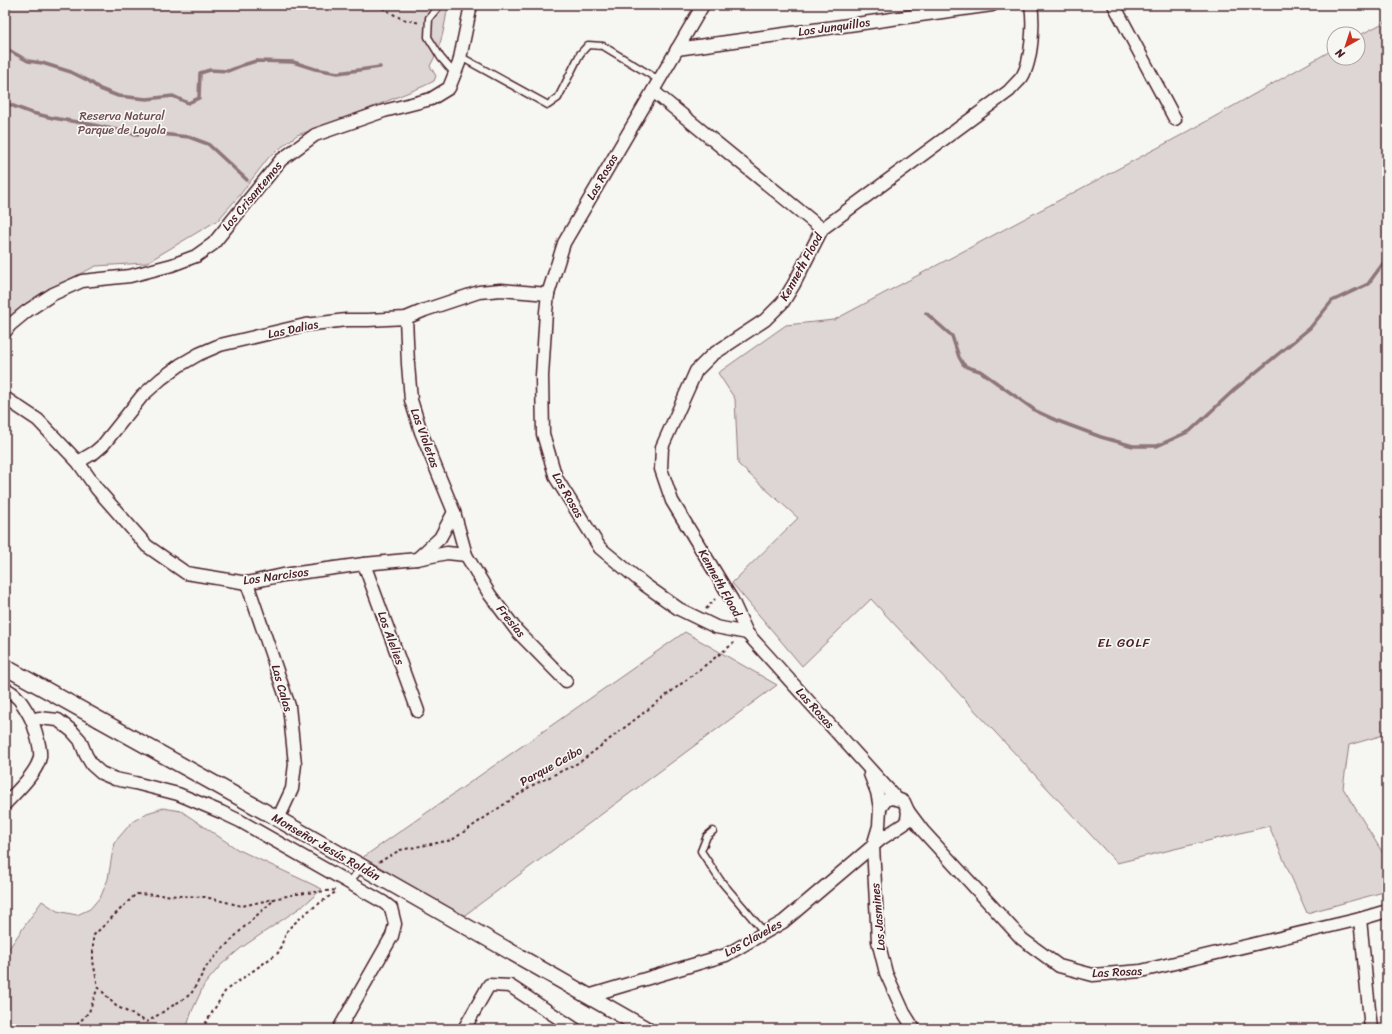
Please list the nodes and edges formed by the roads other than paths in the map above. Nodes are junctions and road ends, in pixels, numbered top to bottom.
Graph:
1 (440, 5) edge
2 (471, 5) edge
3 (992, 5) edge
4 (1031, 5) edge
5 (1114, 5) edge
6 (697, 7) edge
7 (677, 49) junction
8 (461, 57) junction
9 (455, 74) junction
10 (659, 80) junction
11 (653, 91) junction
12 (1175, 119) dead end
13 (822, 229) junction
14 (548, 294) junction
15 (406, 318) junction
16 (5, 332) edge
17 (5, 398) edge
18 (78, 462) junction
19 (454, 512) junction
20 (466, 555) junction
21 (417, 559) junction
22 (364, 564) junction
23 (247, 583) junction
24 (747, 633) junction
25 (5, 667) edge
26 (566, 681) dead end
27 (5, 690) edge
28 (418, 711) dead end
29 (32, 720) junction
30 (867, 767) junction
31 (896, 798) junction
32 (5, 804) edge
33 (908, 810) junction
34 (879, 812) junction
35 (278, 819) junction
36 (899, 827) junction
37 (713, 831) dead end
38 (923, 831) junction
39 (874, 846) junction
40 (855, 862) junction
41 (364, 868) junction
42 (875, 877) junction
43 (349, 882) junction
44 (1387, 911) edge
45 (1360, 919) junction
46 (765, 933) junction
47 (588, 996) junction
48 (339, 1029) edge
49 (464, 1029) edge
50 (575, 1029) edge
51 (646, 1029) edge
52 (914, 1029) edge
53 (1371, 1029) edge

1 - 9 lane
2 - 8 street, Los Crisantemos
3 - 7 street, Los Junquillos
4 - 13 street, Kenneth Flood
5 - 12 street
6 - 7 street, Las Rosas
7 - 10 street, Las Rosas
8 - 9 street, Los Crisantemos
8 - 10 lane
9 - 16 street, Los Crisantemos
10 - 11 street, Las Rosas
11 - 13 street
11 - 14 street, Las Rosas
13 - 24 street, Kenneth Flood
14 - 15 street, Las Dalias
14 - 24 street, Las Rosas
15 - 18 street, Las Dalias
15 - 19 street, Las Violetas
17 - 18 street, Los Narcisos
18 - 23 street, Los Narcisos
19 - 20 street, Las Violetas
19 - 21 street
20 - 21 street, Los Narcisos
20 - 26 street, Fresias
21 - 22 street, Los Narcisos
22 - 23 street, Los Narcisos
22 - 28 street, Los Alelies
23 - 35 street, Las Calas
24 - 30 street, Las Rosas
25 - 35 street, Monseñor Jesús Roldán
27 - 29 street
29 - 32 street
29 - 43 street
30 - 31 street, Las Rosas
30 - 34 street, Los Jasmines
31 - 33 street
31 - 34 street
33 - 36 street
33 - 38 street, Las Rosas
34 - 36 street
34 - 39 street, Los Jasmines
35 - 41 street, Monseñor Jesús Roldán
36 - 38 street
36 - 39 street, Los Claveles
37 - 46 lane
38 - 45 street, Las Rosas
39 - 40 street, Los Claveles
39 - 42 street, Los Jasmines
40 - 42 street
40 - 46 street, Los Claveles
41 - 43 lane
41 - 47 street, Monseñor Jesús Roldán
42 - 52 street, Los Jasmines
43 - 48 street
44 - 45 street, Las Rosas
45 - 53 street
46 - 47 street, Los Claveles
47 - 51 street, Monseñor Jesús Roldán
49 - 50 street

